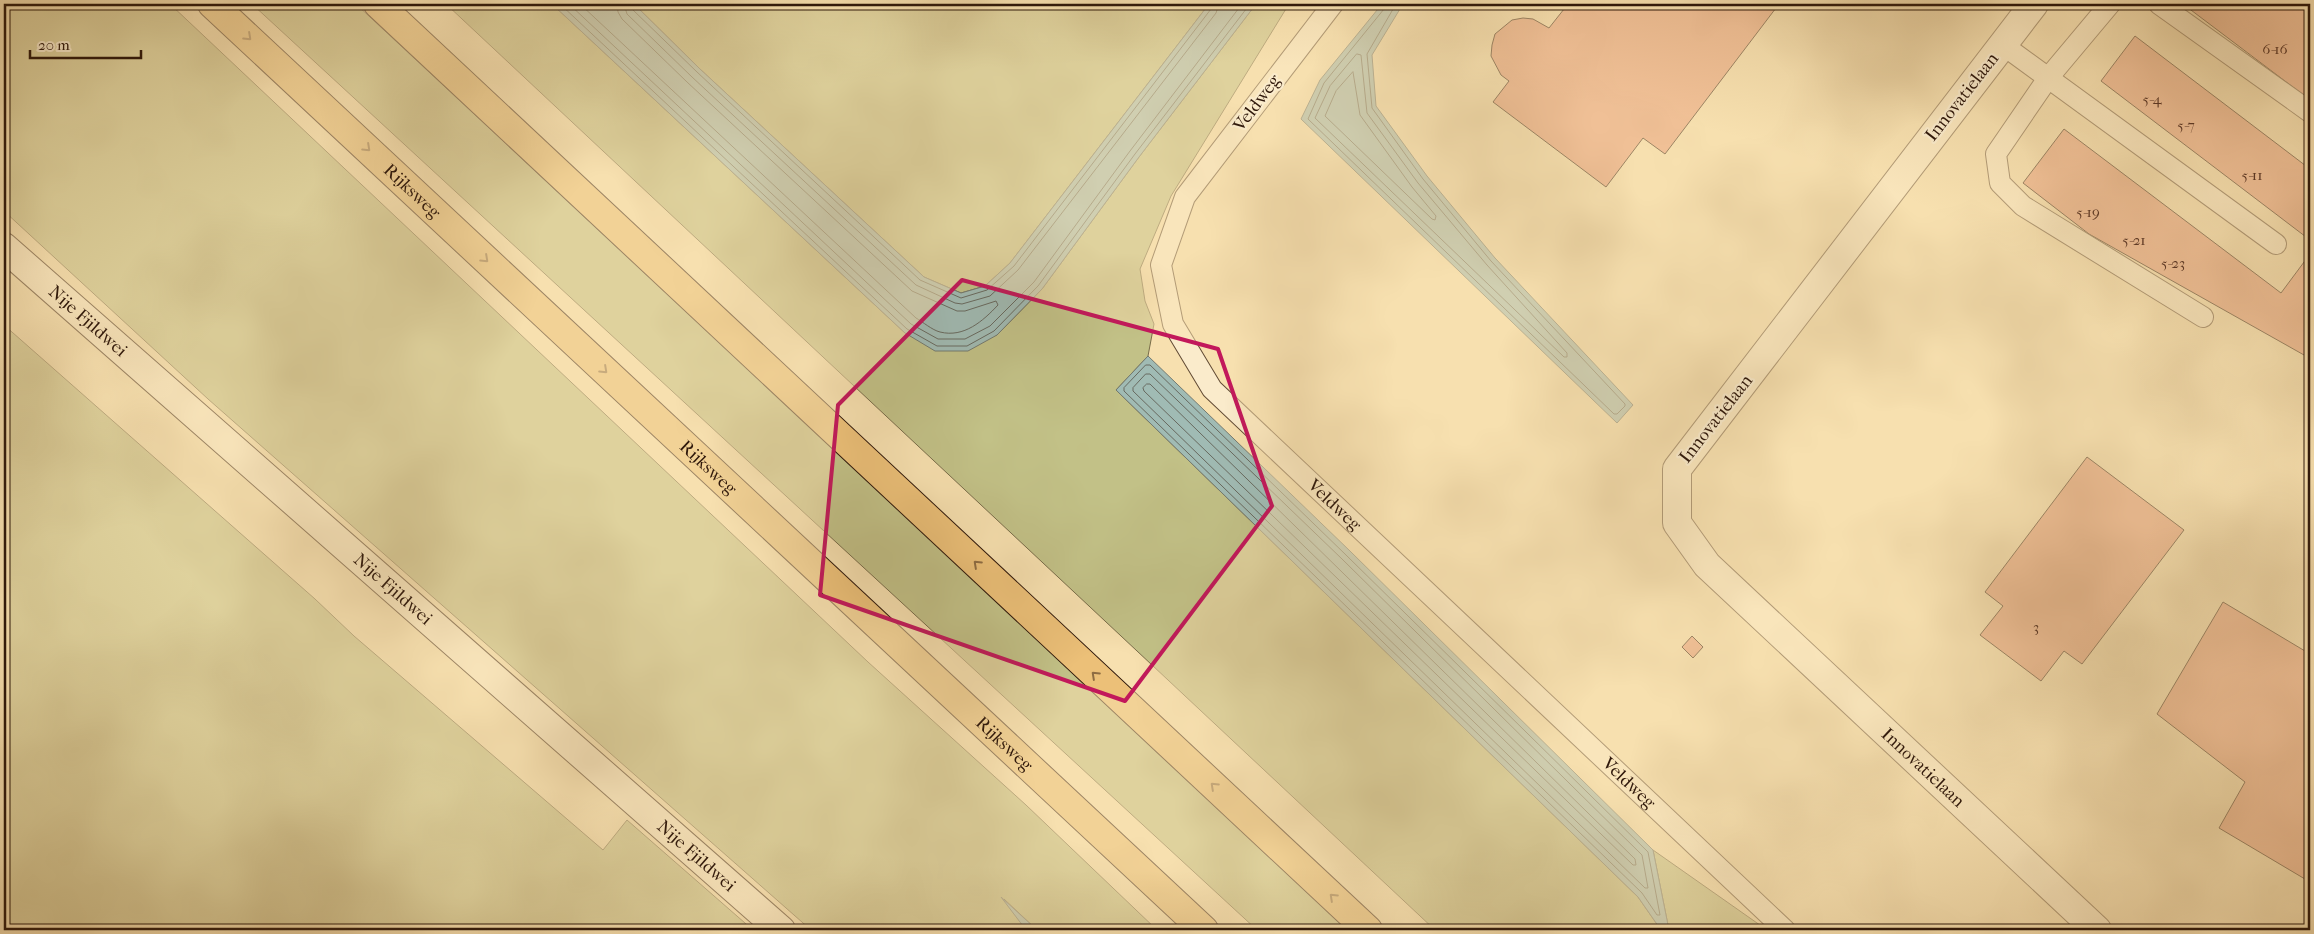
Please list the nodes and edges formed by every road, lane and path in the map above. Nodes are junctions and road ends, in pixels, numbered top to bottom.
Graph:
1 (212, 4) edge
2 (378, 4) edge
3 (1333, 4) edge
4 (2034, 4) edge
5 (2110, 4) edge
6 (2159, 4) edge
7 (2003, 44) junction
8 (2048, 78) junction
9 (2310, 112) edge
10 (2276, 244) dead end
11 (4, 247) edge
12 (2203, 317) dead end
13 (781, 930) edge
14 (1204, 930) edge
15 (1368, 930) edge
16 (1785, 930) edge
17 (2097, 930) edge

1 -> 14 highway, Rijksweg
15 -> 2 highway
3 - 16 lane, Veldweg
4 - 7 street, Innovatielaan
5 - 8 lane
6 - 9 lane
7 - 8 lane
7 - 17 street, Innovatielaan
8 - 10 lane
8 - 12 lane
11 - 13 street, Nije Fjildwei

